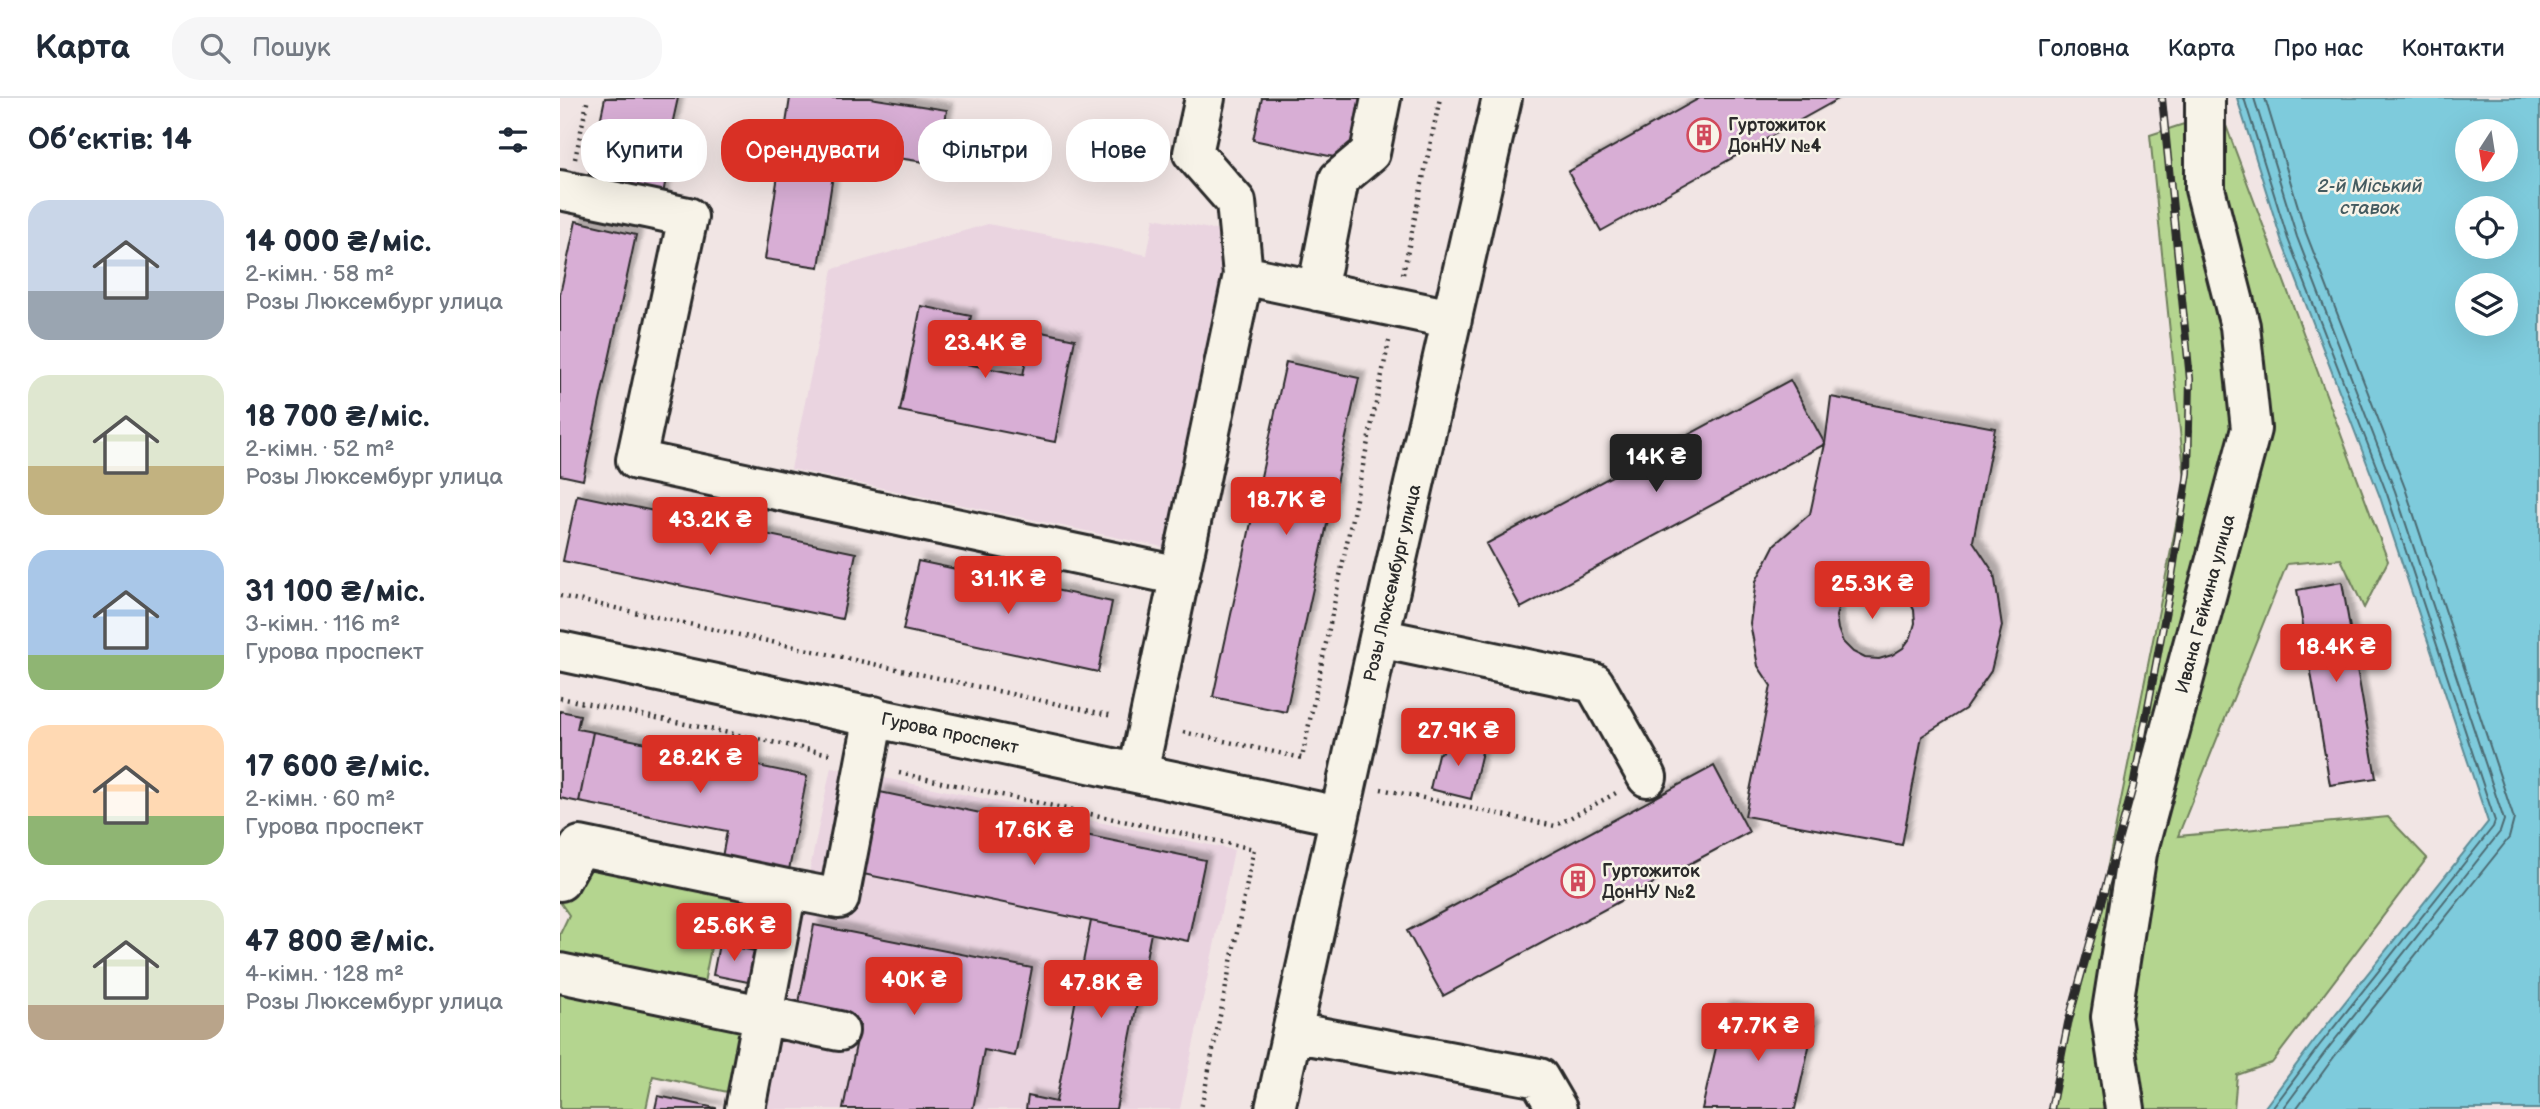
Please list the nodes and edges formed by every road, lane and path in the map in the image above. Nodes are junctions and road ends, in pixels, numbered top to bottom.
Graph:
1 (1205, 98) edge
2 (1381, 98) edge
3 (1440, 98) edge
4 (1502, 98) edge
5 (2205, 98) edge
6 (560, 190) edge
7 (1243, 275) junction
8 (1317, 291) junction
9 (1396, 308) junction
10 (1452, 319) junction
11 (1180, 576) junction
12 (560, 596) edge
13 (1379, 638) junction
14 (560, 651) edge
15 (560, 698) edge
16 (874, 716) junction
17 (1149, 724) junction
18 (865, 764) junction
19 (1138, 773) junction
20 (1647, 776) joint
21 (1380, 788) dead end
22 (1339, 817) junction
23 (560, 881) edge
24 (787, 889) junction
25 (560, 973) edge
26 (763, 1014) junction
27 (839, 1031) dead end
28 (1292, 1032) junction
29 (745, 1109) edge
30 (1201, 1109) edge
31 (1275, 1109) edge
32 (1557, 1109) edge
33 (2125, 1109) edge

1 - 7 street
2 - 8 street
3 - 9 path
4 - 10 street, Розы Люксембург улица
5 - 33 street, Ивана Гейкина улица
6 - 11 street
7 - 8 street
7 - 11 street
8 - 9 street
9 - 10 street
9 - 17 path
10 - 13 street, Розы Люксембург улица
11 - 17 street
12 - 17 path
13 - 20 street
13 - 22 street, Розы Люксембург улица
14 - 16 street, Гурова проспект
15 - 18 path
16 - 18 street
16 - 19 street, Гурова проспект
17 - 19 street
18 - 24 street
18 - 30 path
19 - 22 street, Гурова проспект
20 - 21 path
22 - 28 street, Розы Люксембург улица
23 - 24 street
24 - 26 street
25 - 26 street
26 - 27 street
26 - 29 street
28 - 31 street, Розы Люксембург улица
28 - 32 street

